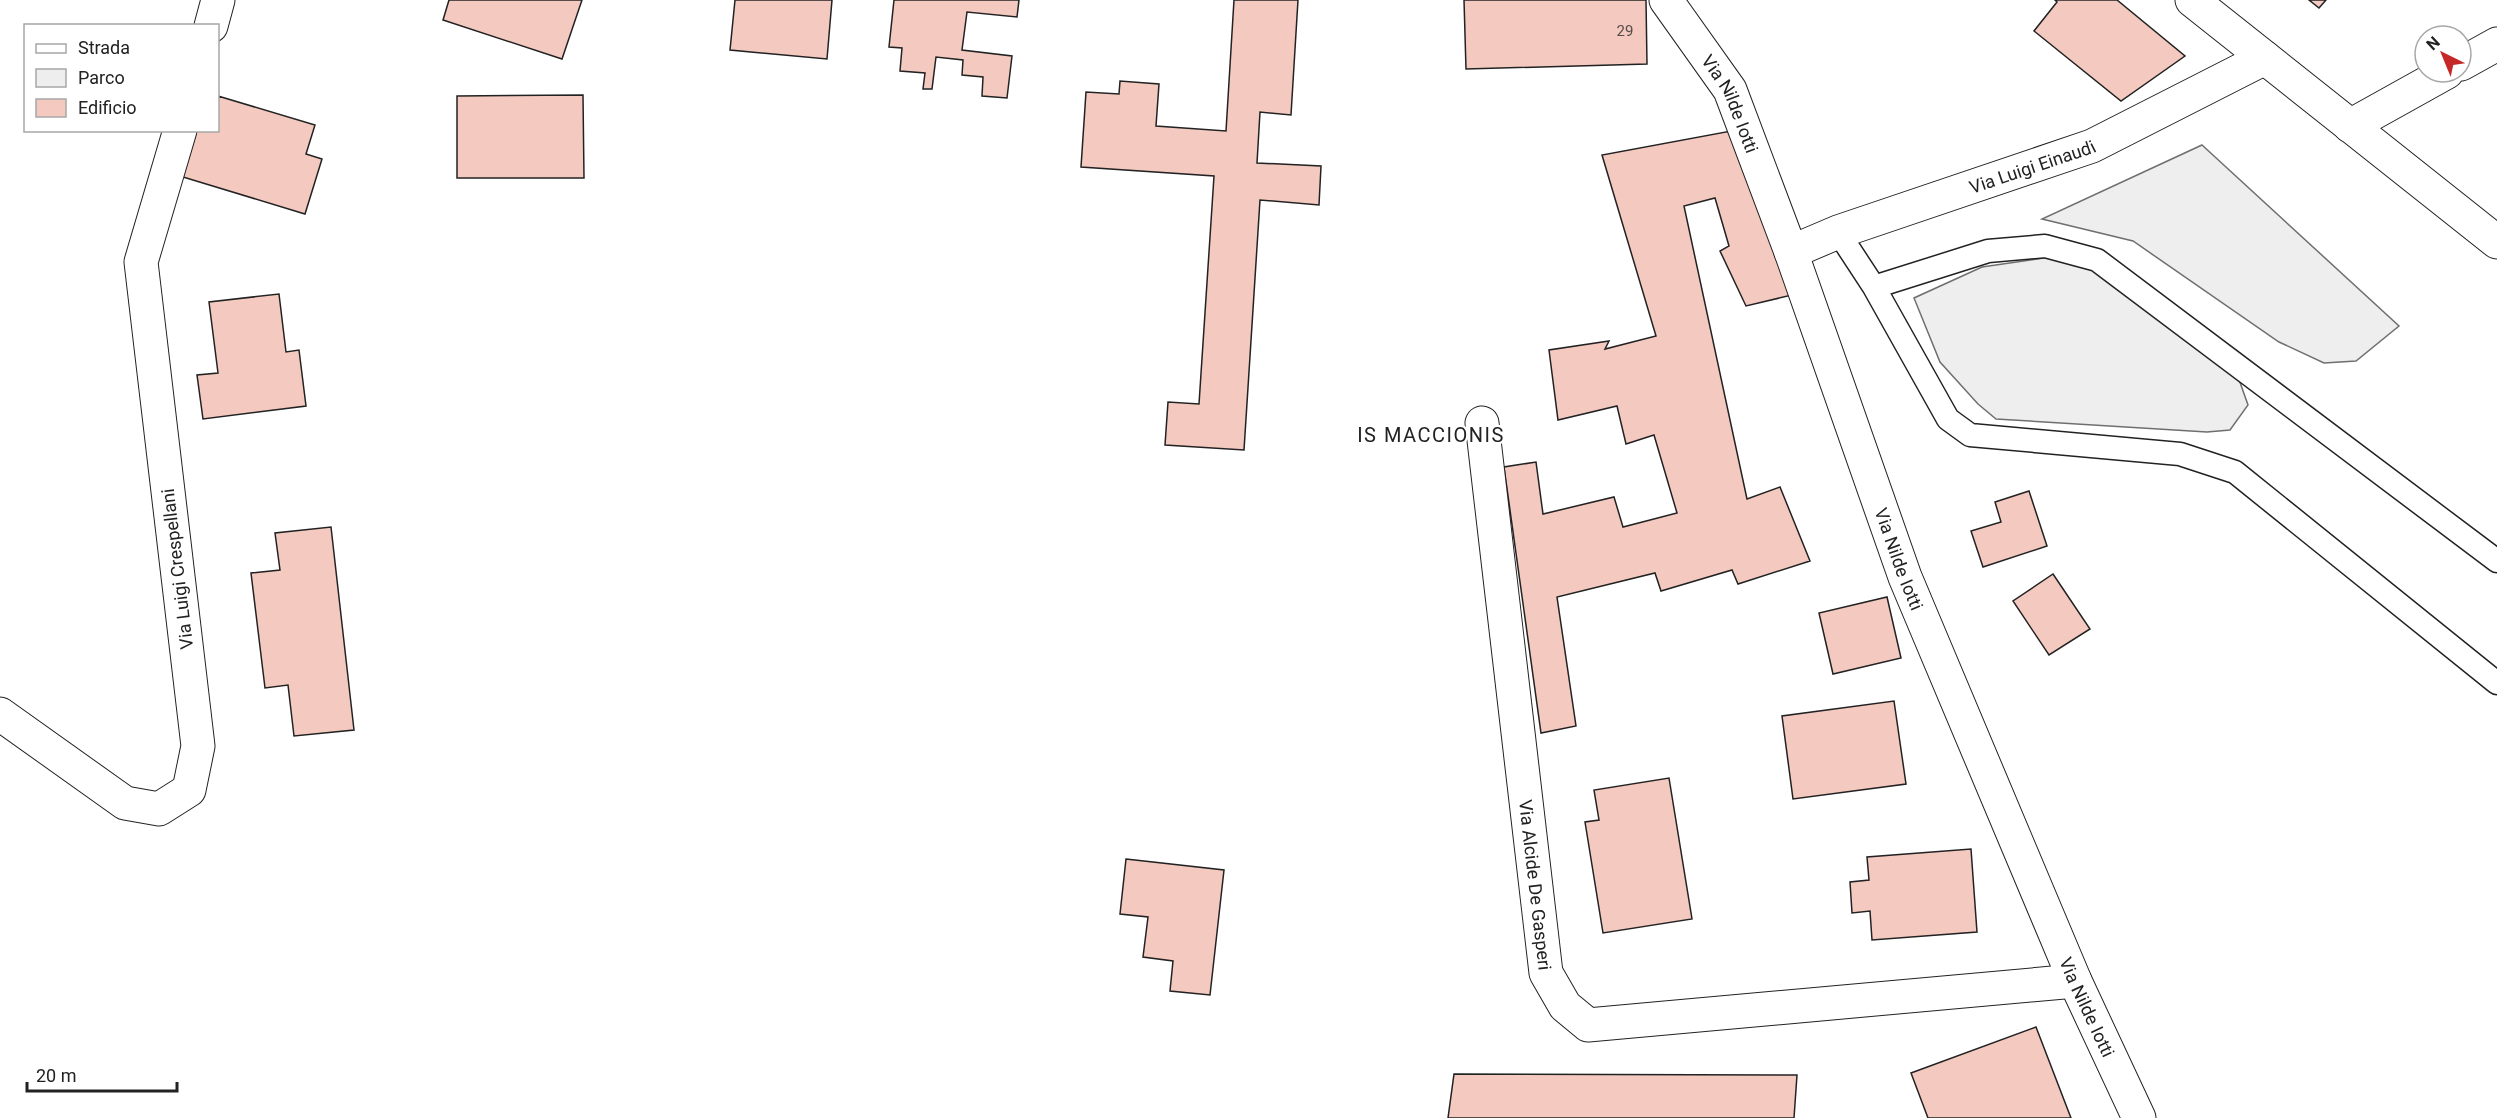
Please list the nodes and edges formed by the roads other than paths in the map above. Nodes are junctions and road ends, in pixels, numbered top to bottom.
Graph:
1 (218, 0) edge
2 (1666, 0) edge
3 (2192, 0) edge
4 (212, 24) edge
5 (2497, 44) edge
6 (2473, 57) edge
7 (2265, 58) junction
8 (2425, 84) edge
9 (2350, 126) junction
10 (179, 132) edge
11 (1838, 232) junction
12 (2497, 242) edge
13 (1791, 252) junction
14 (1874, 287) junction
15 (1482, 423) dead end
16 (2497, 561) edge
17 (2497, 682) edge
18 (0, 714) edge
19 (2075, 981) junction
20 (2139, 1118) edge

1 - 4 street
2 - 13 street, Via Nilde Iotti
3 - 7 street
5 - 6 street
7 - 9 street
7 - 11 street, Via Luigi Einaudi
8 - 9 street
9 - 12 street
10 - 18 street, Via Luigi Crespellani
11 - 13 street, Via Luigi Einaudi
11 - 14 lane
13 - 19 street, Via Nilde Iotti
14 - 16 lane
14 - 17 lane
15 - 19 street, Via Alcide De Gasperi
19 - 20 street, Via Nilde Iotti

